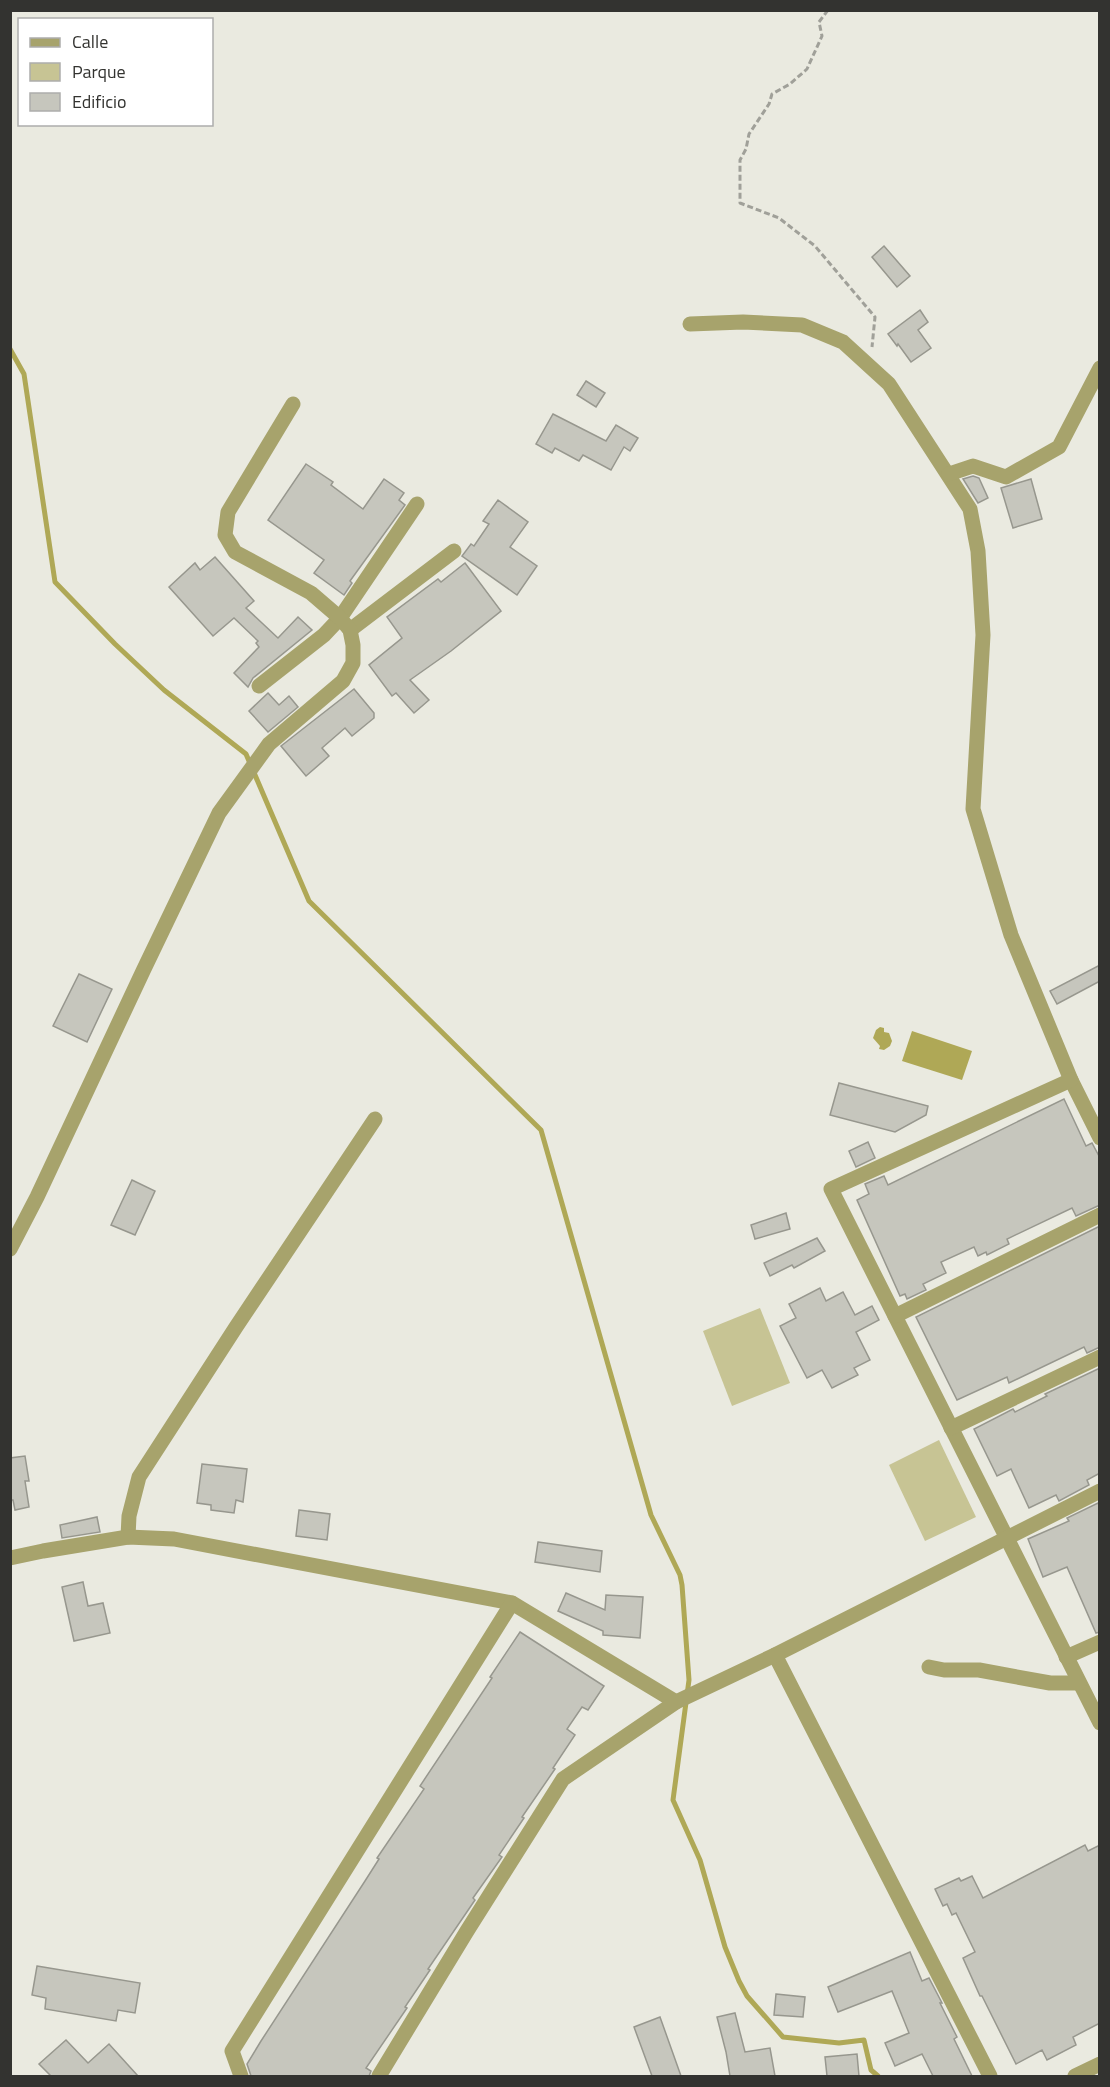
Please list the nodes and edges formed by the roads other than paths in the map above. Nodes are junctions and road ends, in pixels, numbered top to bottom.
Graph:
1 (690, 324) dead end
2 (1100, 368) edge
3 (293, 404) dead end
4 (949, 474) junction
5 (417, 504) dead end
6 (454, 551) dead end
7 (345, 624) junction
8 (259, 686) dead end
9 (1071, 1080) junction
10 (375, 1119) dead end
11 (1100, 1138) edge
12 (1100, 1215) edge
13 (10, 1249) edge
14 (895, 1316) junction
15 (1100, 1357) edge
16 (951, 1428) junction
17 (1100, 1491) edge
18 (1006, 1537) junction
19 (128, 1538) junction
20 (10, 1558) edge
21 (512, 1604) junction
22 (1100, 1642) edge
23 (775, 1655) junction
24 (1066, 1657) junction
25 (929, 1667) dead end
26 (1079, 1683) junction
27 (676, 1702) junction
28 (1100, 1724) edge
29 (1100, 2064) edge
30 (241, 2076) edge
31 (379, 2076) edge
32 (990, 2076) edge
33 (1075, 2076) edge

1 - 4 street
2 - 4 street
3 - 7 street
4 - 9 street
5 - 7 street
6 - 7 street
7 - 8 street
7 - 13 street
9 - 11 street
9 - 14 street
10 - 19 street
12 - 14 street
14 - 16 street
15 - 16 street
16 - 18 street
17 - 18 street
18 - 23 street
18 - 24 street
19 - 20 street
19 - 21 street
21 - 27 street
21 - 30 street
22 - 24 street
23 - 27 street
23 - 32 street
24 - 26 street
25 - 26 street
26 - 28 street
27 - 31 street
29 - 33 street

